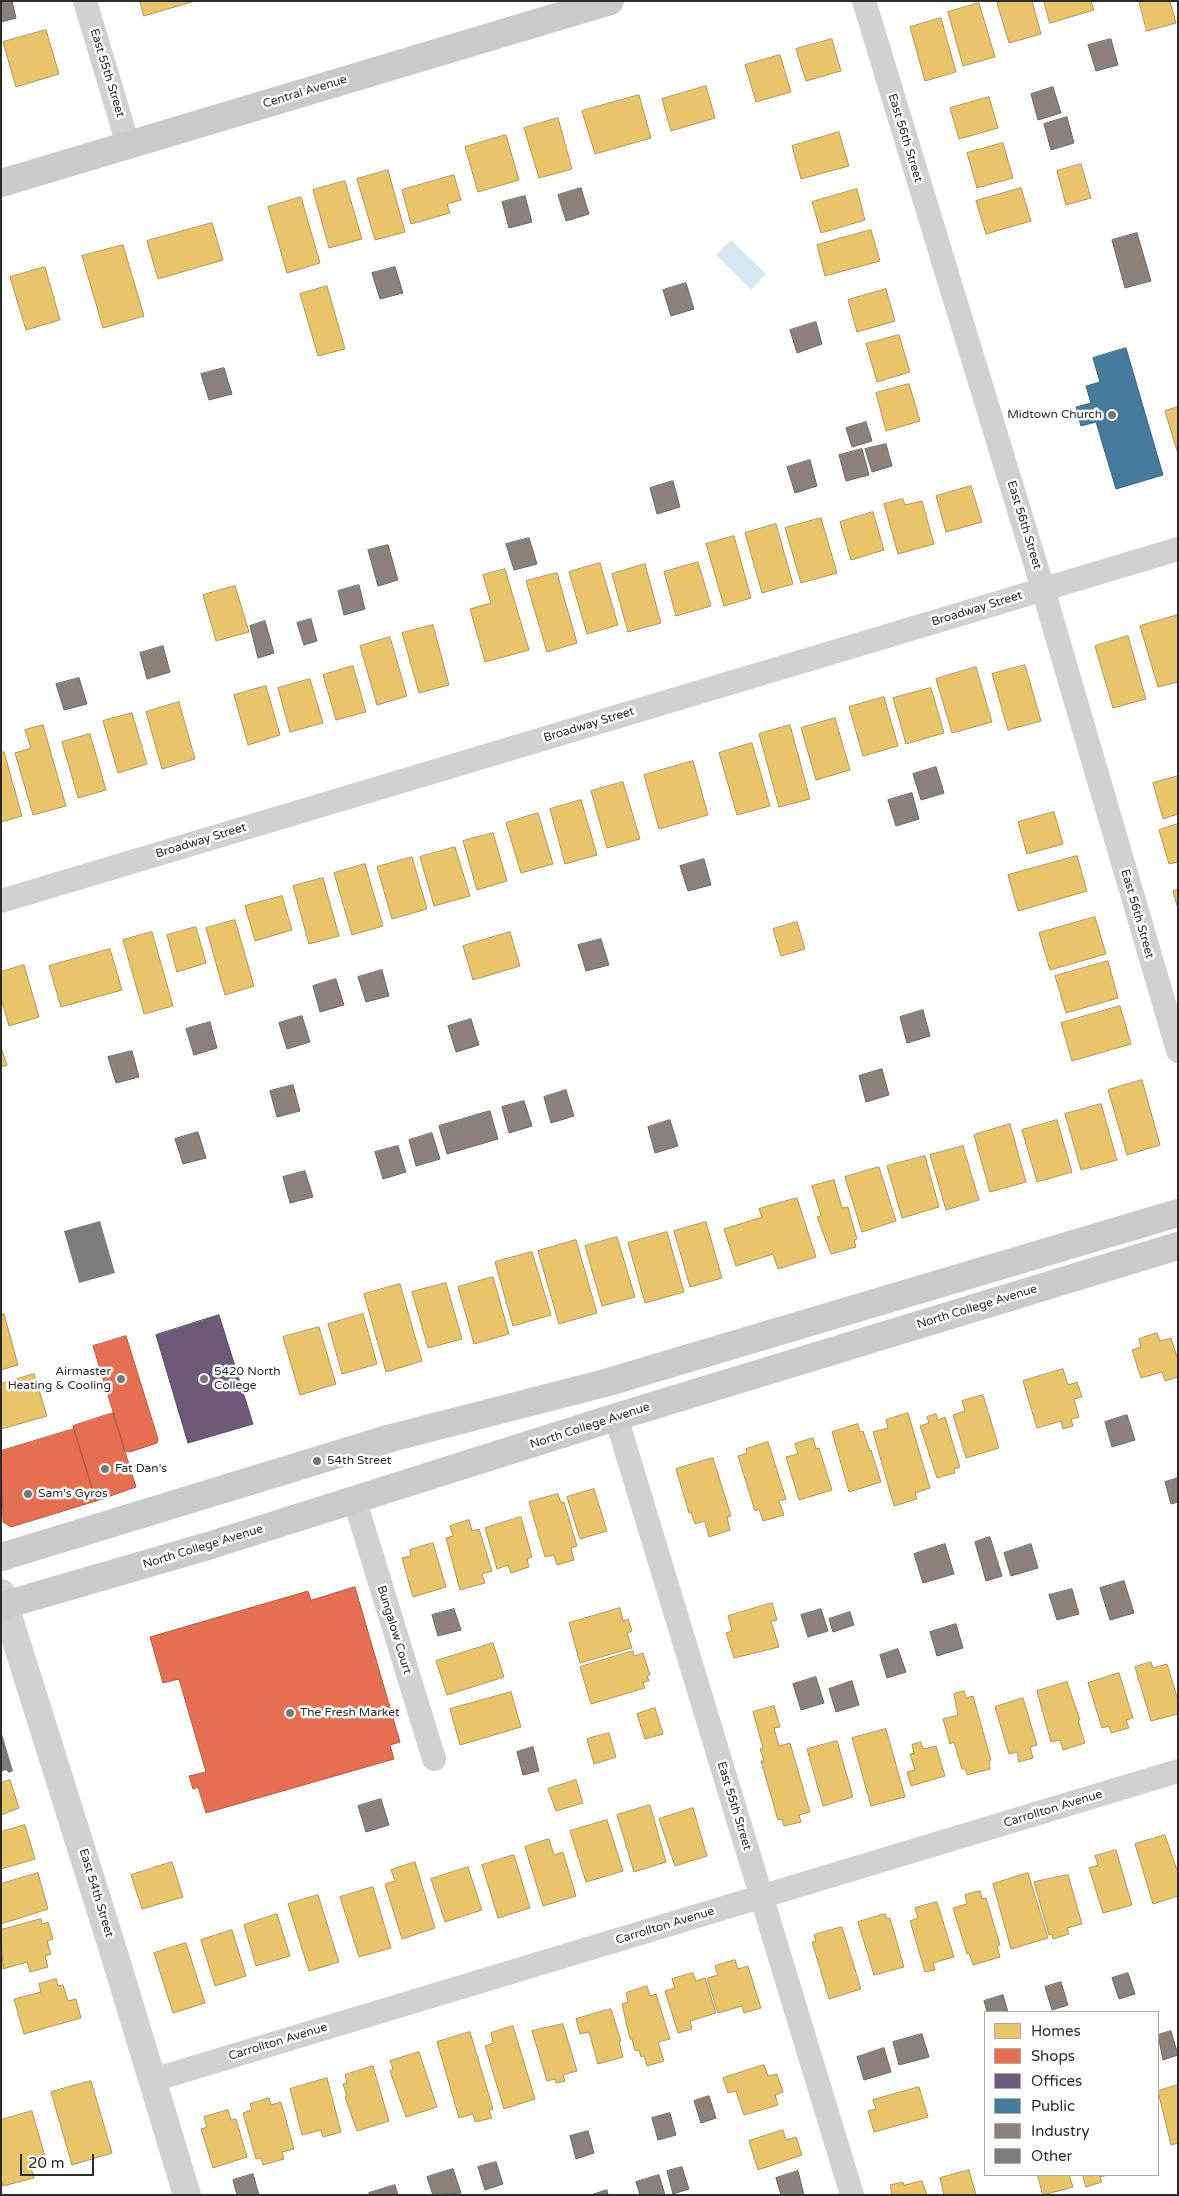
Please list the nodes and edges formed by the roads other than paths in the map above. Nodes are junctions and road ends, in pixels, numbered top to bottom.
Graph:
1 (85, 1) edge
2 (610, 1) edge
3 (864, 1) edge
4 (128, 145) junction
5 (1, 183) edge
6 (1178, 549) edge
7 (1043, 589) junction
8 (1, 901) edge
9 (1178, 1051) edge
10 (1178, 1213) edge
11 (1178, 1246) edge
12 (616, 1417) junction
13 (355, 1501) junction
14 (1, 1557) edge
15 (3, 1601) edge
16 (434, 1759) dead end
17 (1178, 1771) edge
18 (761, 1897) junction
19 (153, 2080) junction
20 (187, 2195) edge
21 (852, 2195) edge

1 - 4 street, East 55th Street
2 - 4 main road, Central Avenue
3 - 7 street, East 56th Street
4 - 5 main road, Central Avenue
6 - 7 street, Broadway Street
7 - 8 street, Broadway Street
7 - 9 street, East 56th Street
10 - 14 main road
11 - 12 main road, North College Avenue
12 - 13 main road, North College Avenue
12 - 18 street, East 55th Street
13 - 15 main road, North College Avenue
13 - 16 street, Bungalow Court
15 - 19 street, East 54th Street
17 - 18 street, Carrollton Avenue
18 - 19 street, Carrollton Avenue
18 - 21 street, East 55th Street
19 - 20 street, East 54th Street

